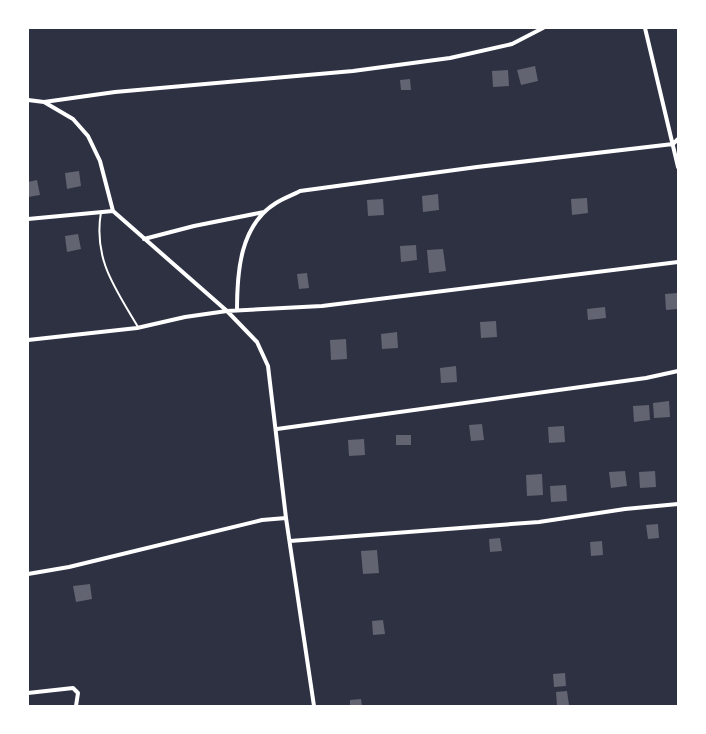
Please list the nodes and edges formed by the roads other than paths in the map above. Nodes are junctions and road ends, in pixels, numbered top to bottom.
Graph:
1 (543, 28) edge
2 (645, 28) edge
3 (28, 100) edge
4 (44, 102) junction
5 (678, 138) edge
6 (673, 144) junction
7 (678, 167) edge
8 (113, 210) junction
9 (101, 212) junction
10 (264, 212) junction
11 (28, 219) edge
12 (144, 239) junction
13 (678, 262) edge
14 (237, 310) junction
15 (227, 311) junction
16 (138, 328) junction
17 (28, 340) edge
18 (678, 371) edge
19 (277, 429) junction
20 (678, 504) edge
21 (286, 518) junction
22 (290, 541) junction
23 (28, 574) edge
24 (28, 693) edge
25 (76, 706) edge
26 (314, 706) edge

1 - 4 street
2 - 6 street
3 - 4 street
4 - 8 street
5 - 6 street
6 - 7 street
6 - 10 street
8 - 9 street
8 - 12 street
9 - 11 street
9 - 16 lane
10 - 12 street
10 - 14 street
12 - 15 street
13 - 14 street
14 - 15 street
15 - 16 street
15 - 19 street
16 - 17 street
18 - 19 street
19 - 21 street
20 - 22 street
21 - 22 street
21 - 23 street
22 - 26 street
24 - 25 street

